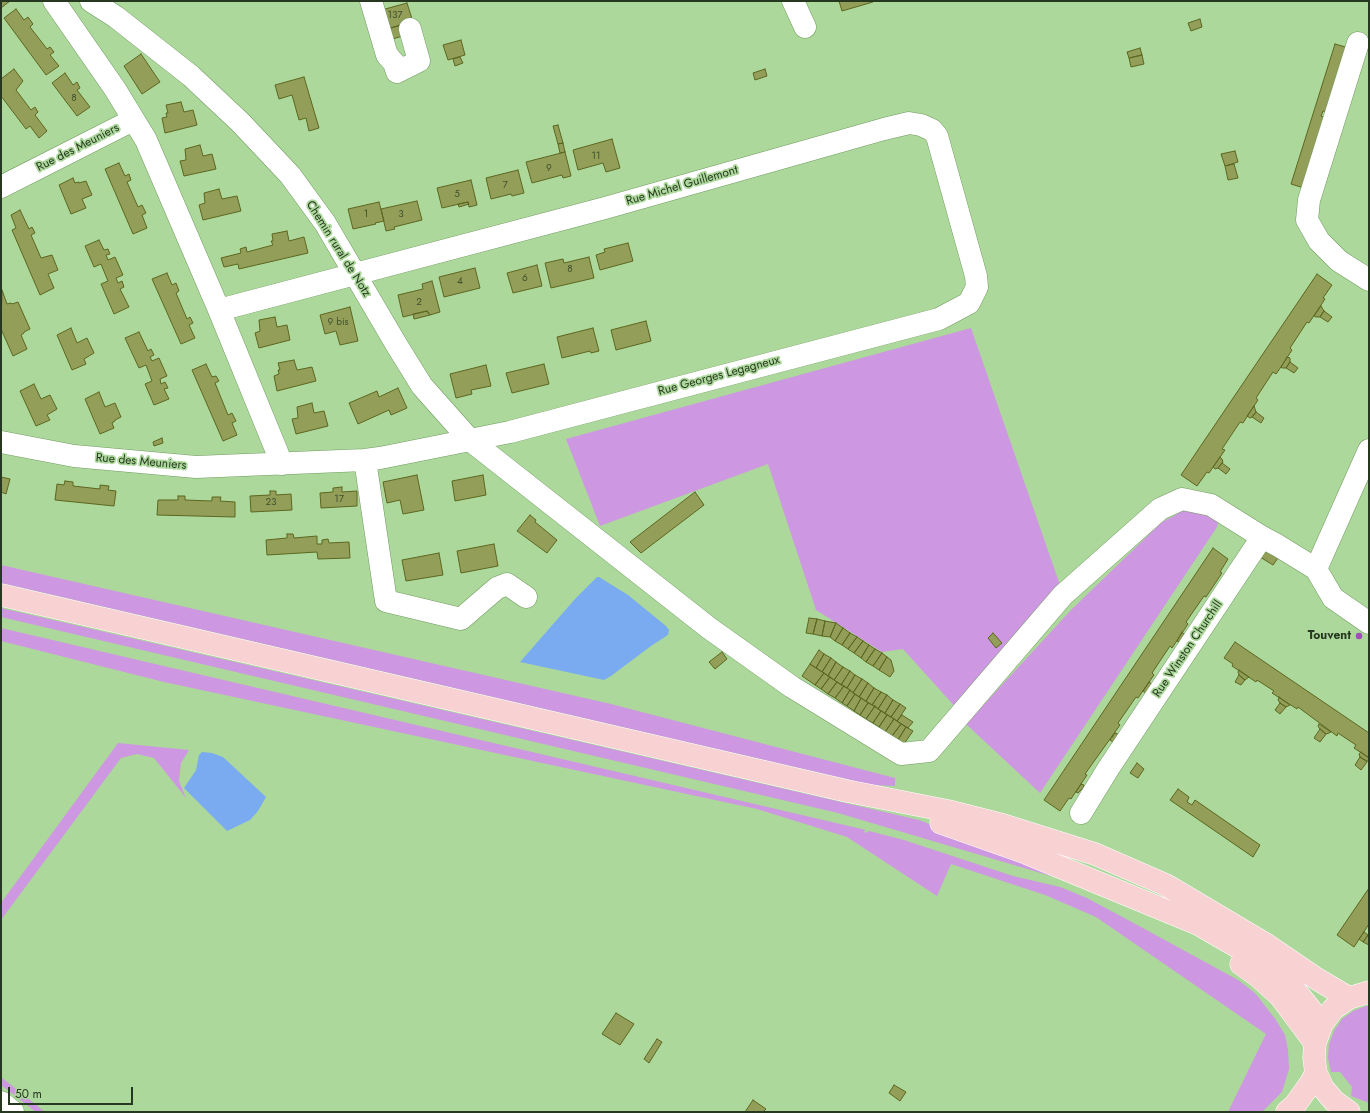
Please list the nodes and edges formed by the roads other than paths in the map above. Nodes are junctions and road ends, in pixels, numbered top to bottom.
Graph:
1 (54, 1) edge
2 (91, 1) edge
3 (371, 1) edge
4 (793, 1) edge
5 (805, 27) dead end
6 (410, 29) dead end
7 (1358, 43) dead end
8 (133, 120) junction
9 (1, 187) edge
10 (958, 205) joint
11 (354, 274) junction
12 (1369, 280) edge
13 (220, 310) junction
14 (470, 440) junction
15 (1, 442) edge
16 (1369, 450) edge
17 (365, 460) junction
18 (282, 464) junction
19 (1262, 537) junction
20 (1316, 568) junction
21 (1, 595) edge
22 (526, 597) dead end
23 (1369, 623) edge
24 (847, 791) junction
25 (1081, 813) dead end
26 (1364, 993) edge
27 (1318, 1034) junction
28 (1316, 1073) junction
29 (1, 1102) edge
30 (13, 1112) edge
31 (1287, 1112) edge
32 (1347, 1112) edge

1 - 8 street, Rue des Meuniers
2 - 11 street, Chemin rural de Notz
3 - 6 street
4 - 5 street
7 - 12 street
8 - 9 street, Rue des Meuniers
8 - 13 street, Rue des Meuniers
10 - 11 street, Rue Michel Guillemont
10 - 14 street, Rue Georges Legagneux
11 - 13 street
11 - 14 street, Chemin rural de Notz
13 - 18 street, Rue des Meuniers
14 - 17 street, Rue Georges Legagneux
14 - 19 street, Chemin rural de Notz
15 - 18 street, Rue des Meuniers
16 - 20 street
17 - 18 street, Rue des Meuniers
17 - 22 street
19 - 20 street
19 - 25 street, Rue Winston Churchill
20 - 23 street
21 - 24 main road
24 - 26 main road
24 - 27 main road
26 - 27 main road
27 - 28 main road
28 - 31 main road
28 - 32 main road
29 - 30 street

